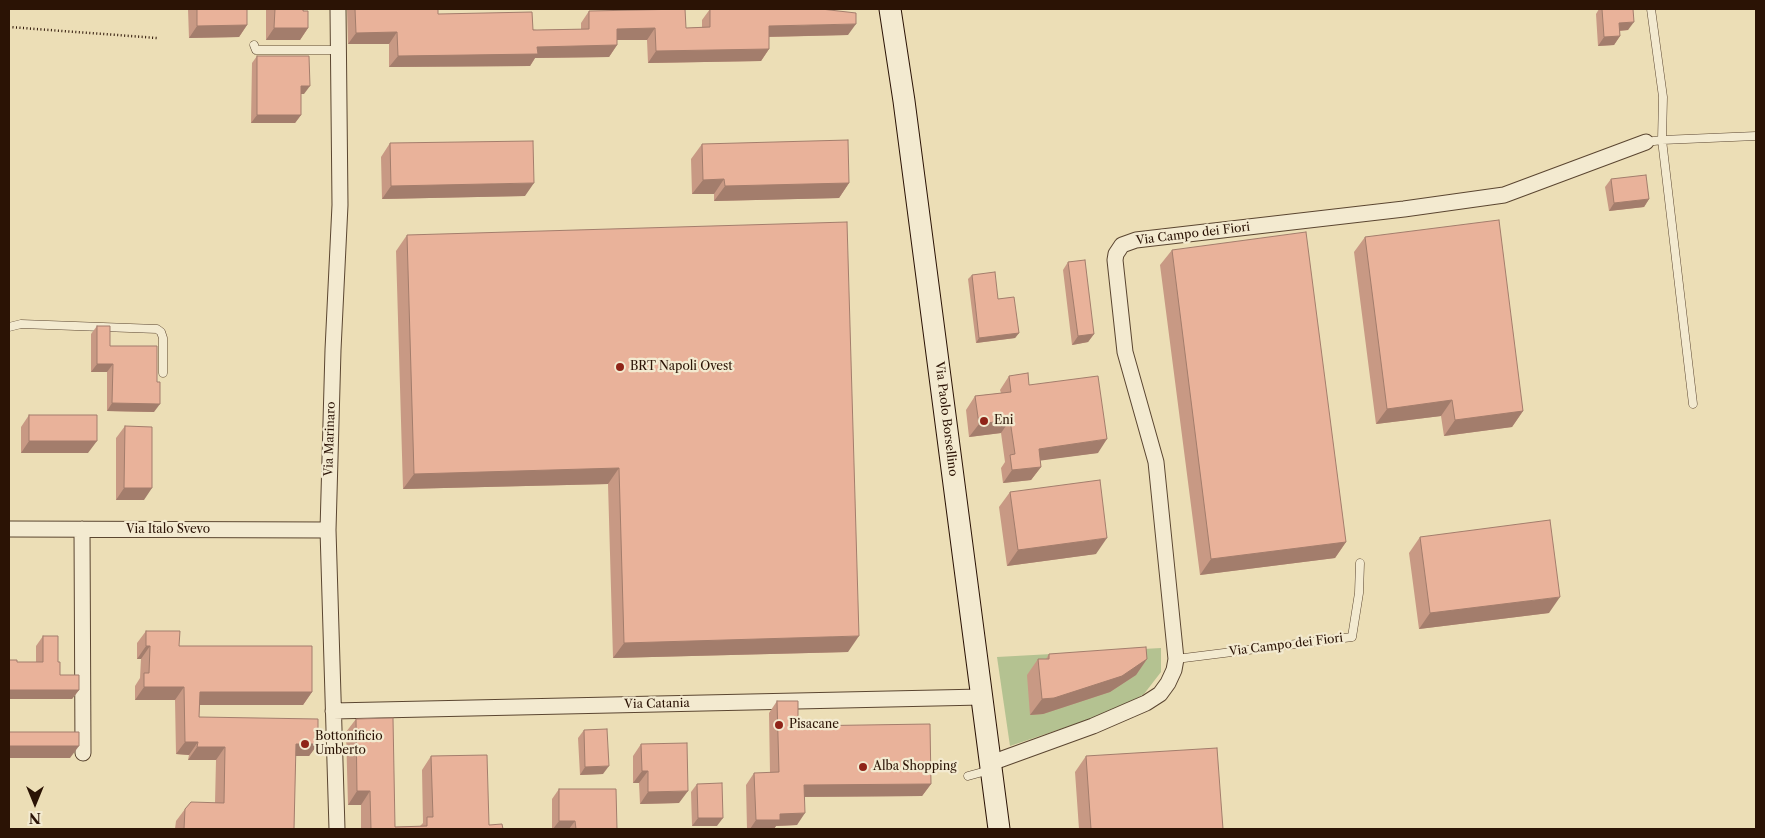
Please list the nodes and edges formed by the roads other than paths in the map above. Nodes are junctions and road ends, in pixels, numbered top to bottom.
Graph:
1 (338, 9) edge
2 (890, 9) edge
3 (1651, 9) edge
4 (254, 45) dead end
5 (339, 50) junction
6 (1756, 136) edge
7 (1662, 140) junction
8 (1646, 142) joint
9 (9, 327) edge
10 (163, 373) dead end
11 (1693, 404) dead end
12 (9, 529) edge
13 (82, 530) junction
14 (328, 530) junction
15 (1360, 563) dead end
16 (1176, 659) junction
17 (982, 697) junction
18 (333, 711) junction
19 (84, 753) dead end
20 (991, 766) junction
21 (968, 776) dead end
22 (337, 829) edge
23 (999, 829) edge

1 - 5 street, Via Marinaro
2 - 17 main road, Via Paolo Borsellino
3 - 7 lane
4 - 5 lane
5 - 14 street, Via Marinaro
6 - 7 lane
7 - 8 lane
7 - 11 lane
8 - 16 street, Via Campo dei Fiori
9 - 10 lane
12 - 13 street, Via Italo Svevo
13 - 14 street, Via Italo Svevo
13 - 19 street
14 - 18 street, Via Marinaro
15 - 16 lane, Via Campo dei Fiori
16 - 20 street, Via Campo dei Fiori
17 - 18 street, Via Catania
17 - 20 main road, Via Paolo Borsellino
18 - 22 street, Via Marinaro
20 - 21 lane
20 - 23 main road, Via Paolo Borsellino

